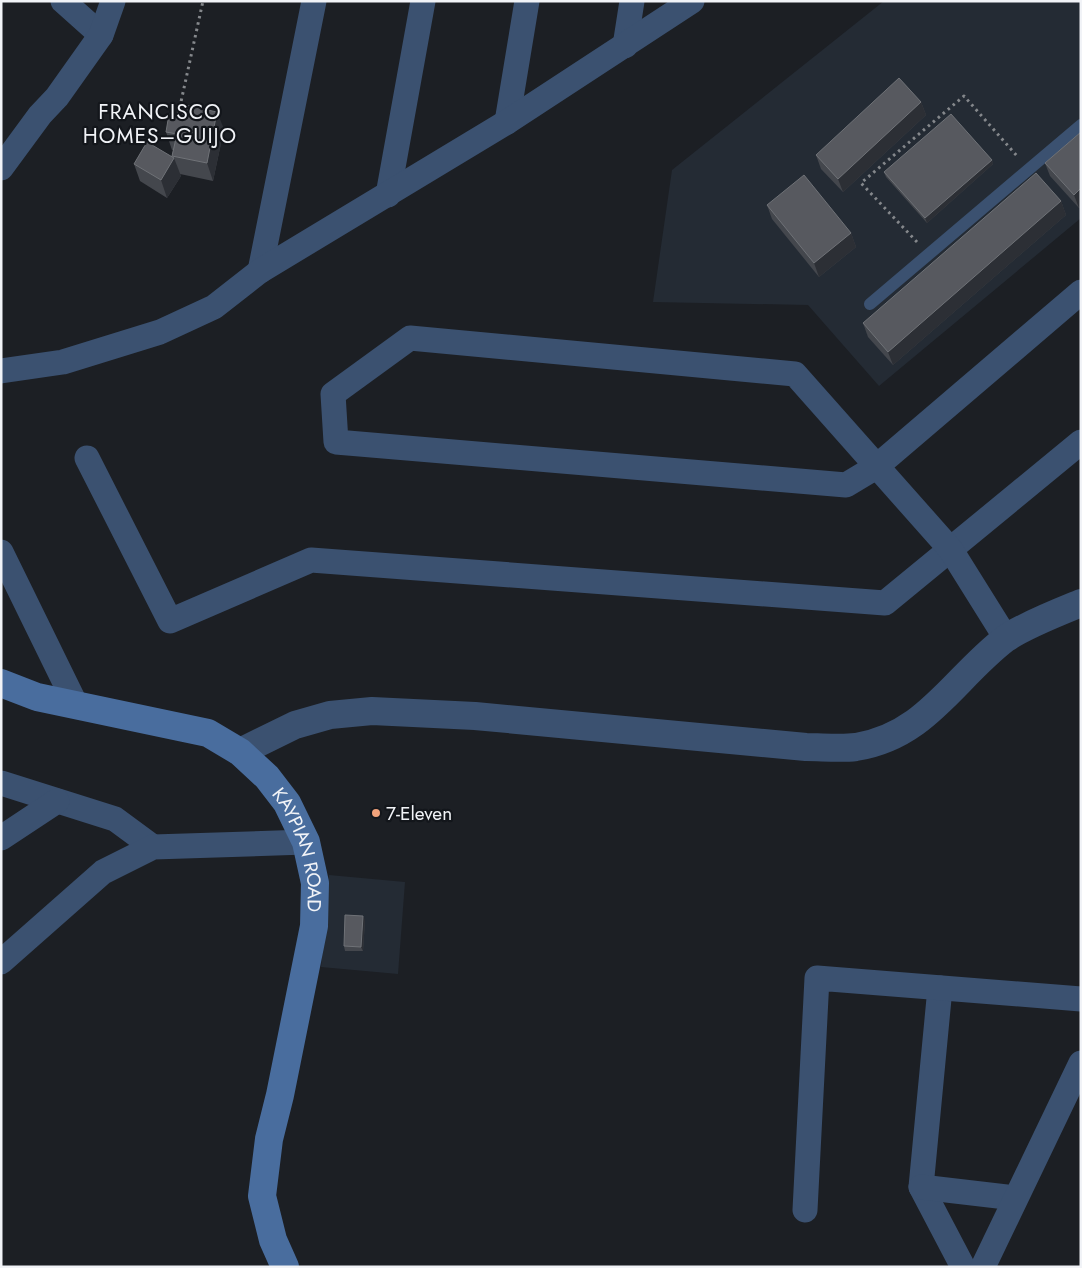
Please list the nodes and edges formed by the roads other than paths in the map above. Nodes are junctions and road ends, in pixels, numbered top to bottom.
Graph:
1 (63, 1) edge
2 (113, 1) edge
3 (314, 1) edge
4 (423, 1) edge
5 (527, 1) edge
6 (632, 1) edge
7 (692, 1) edge
8 (101, 35) junction
9 (625, 46) junction
10 (507, 122) junction
11 (1081, 125) edge
12 (1, 168) edge
13 (388, 195) junction
14 (260, 271) junction
15 (1081, 292) edge
16 (870, 304) dead end
17 (1, 371) edge
18 (1081, 442) edge
19 (87, 458) dead end
20 (876, 466) junction
21 (951, 550) junction
22 (1, 552) edge
23 (1081, 603) edge
24 (1006, 638) junction
25 (1, 683) edge
26 (76, 705) junction
27 (240, 752) junction
28 (1, 783) edge
29 (57, 801) junction
30 (1, 838) edge
31 (306, 842) junction
32 (153, 847) junction
33 (1, 962) edge
34 (940, 988) junction
35 (1081, 999) edge
36 (1081, 1063) edge
37 (921, 1187) junction
38 (1015, 1198) junction
39 (805, 1210) dead end
40 (285, 1267) edge
41 (963, 1267) edge
42 (982, 1267) edge

1 - 8 street
2 - 8 street
3 - 14 street
4 - 13 street
5 - 10 street
6 - 9 street
7 - 9 street
8 - 12 street
9 - 10 street
10 - 13 street
11 - 16 lane
13 - 14 street
14 - 17 street
15 - 20 street
18 - 21 street
19 - 21 street
20 - 20 street
20 - 21 street
21 - 24 street
22 - 26 street
23 - 24 street
24 - 27 street
25 - 26 main road, KAYPIAN ROAD
26 - 27 main road, KAYPIAN ROAD
27 - 31 main road, KAYPIAN ROAD
28 - 29 street
29 - 30 street
29 - 32 street
31 - 32 street
31 - 40 main road, KAYPIAN ROAD
32 - 33 street
34 - 35 street
34 - 37 street
34 - 39 street
36 - 38 street
37 - 38 street
37 - 41 street
38 - 42 street

